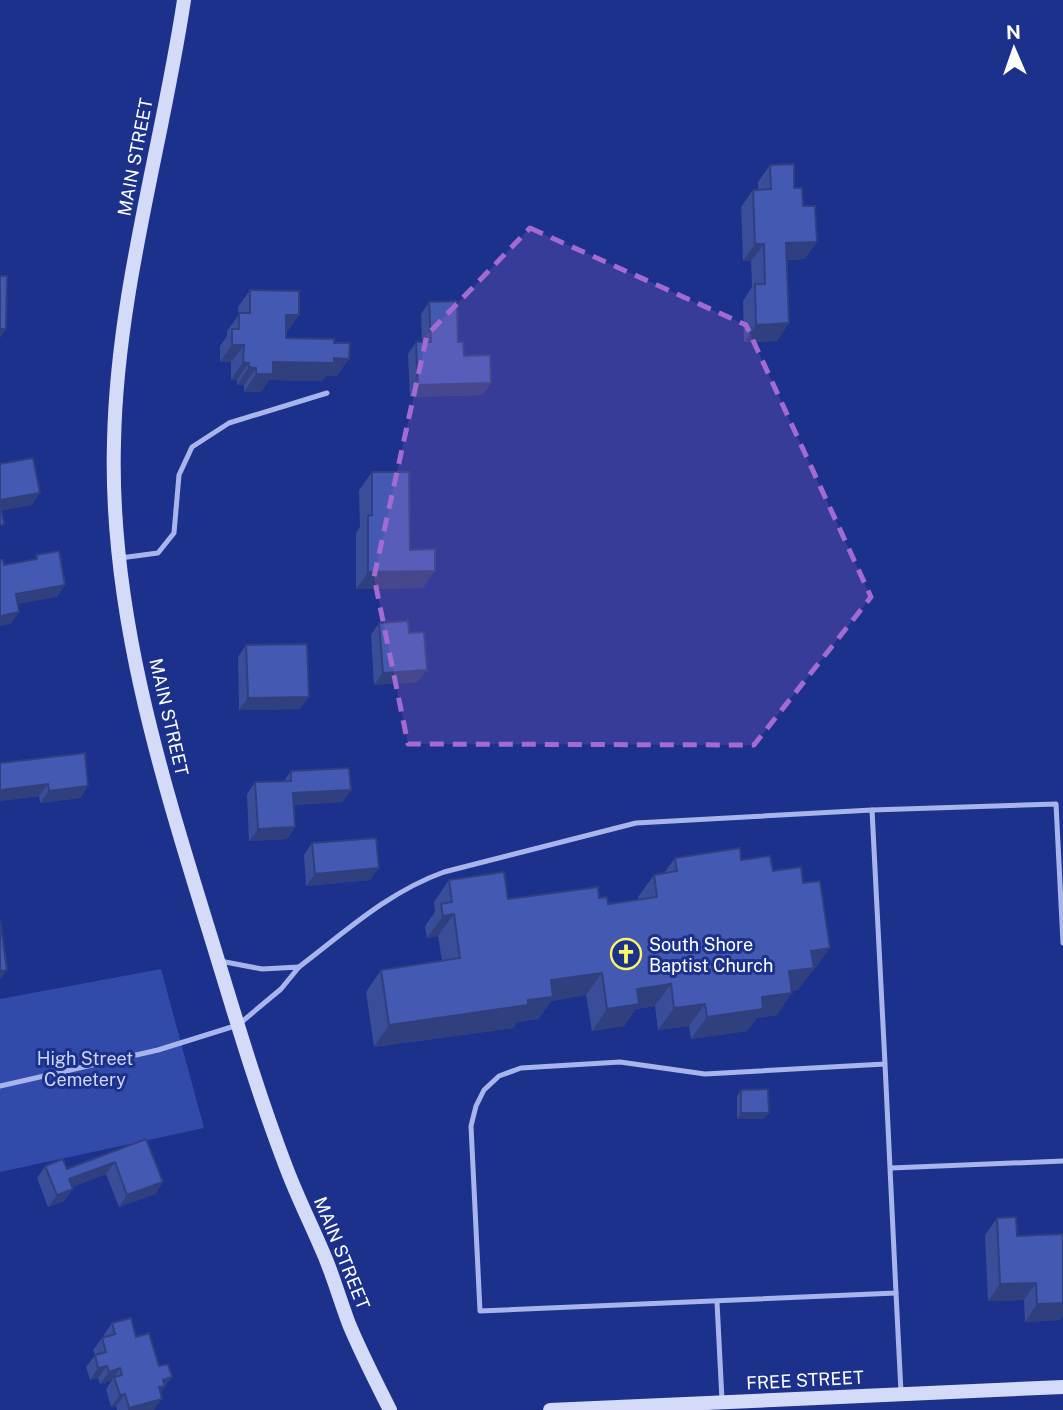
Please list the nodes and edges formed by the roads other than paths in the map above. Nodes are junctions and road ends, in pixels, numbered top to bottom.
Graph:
1 (184, 0) edge
2 (327, 393) dead end
3 (120, 558) junction
4 (1059, 804) edge
5 (872, 810) junction
6 (1062, 896) edge
7 (1063, 943) edge
8 (217, 961) junction
9 (299, 967) junction
10 (238, 1026) junction
11 (885, 1064) junction
12 (0, 1086) edge
13 (1063, 1161) edge
14 (891, 1168) junction
15 (896, 1293) junction
16 (717, 1302) junction
17 (1063, 1387) edge
18 (901, 1395) junction
19 (722, 1403) junction
20 (390, 1410) edge
21 (550, 1410) edge

1 - 3 main road, MAIN STREET
2 - 3 lane
3 - 8 main road, MAIN STREET
4 - 5 lane
4 - 6 lane
5 - 9 lane
5 - 11 lane
6 - 7 lane
8 - 9 lane
8 - 10 main road, MAIN STREET
9 - 10 lane
10 - 12 lane
10 - 20 main road, MAIN STREET
11 - 14 lane
11 - 16 lane
13 - 14 lane
14 - 15 lane
15 - 16 lane
15 - 18 lane
16 - 19 lane
17 - 18 main road, FREE STREET
18 - 19 main road, FREE STREET
19 - 21 main road, FREE STREET

